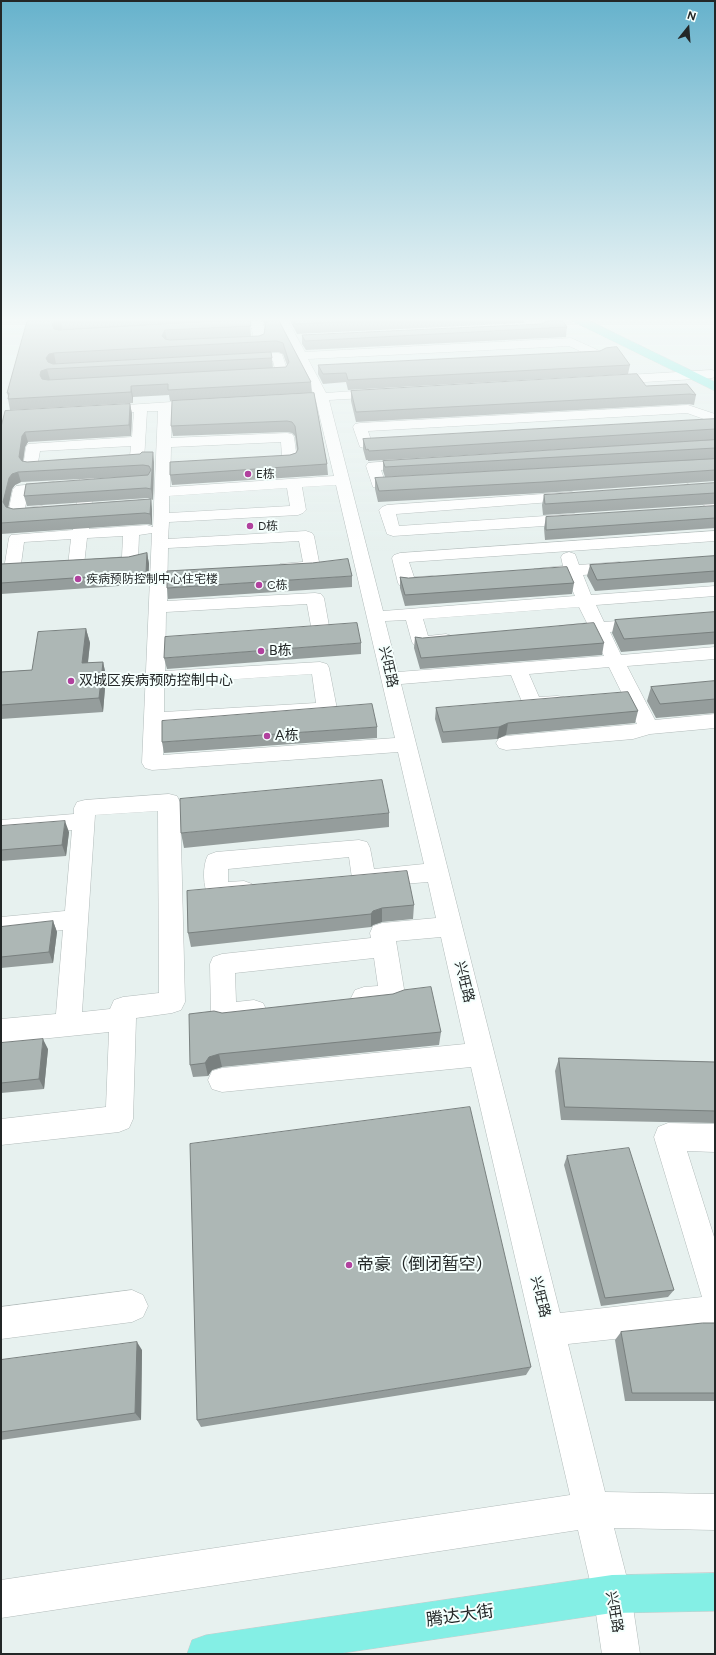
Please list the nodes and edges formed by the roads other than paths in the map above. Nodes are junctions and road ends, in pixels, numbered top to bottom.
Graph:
1 (326, 396) edge
2 (310, 397) joint
3 (169, 402) junction
4 (546, 403) edge
5 (211, 404) edge
6 (141, 408) junction
7 (86, 411) edge
8 (715, 419) edge
9 (553, 420) junction
10 (715, 424) edge
11 (692, 425) edge
12 (568, 427) edge
13 (138, 441) junction
14 (405, 442) edge
15 (164, 443) junction
16 (250, 462) edge
17 (428, 462) edge
18 (77, 464) junction
19 (342, 480) junction
20 (418, 482) edge
21 (294, 483) junction
22 (94, 484) junction
23 (715, 487) edge
24 (162, 492) junction
25 (590, 496) edge
26 (544, 499) junction
27 (715, 506) edge
28 (76, 509) junction
29 (715, 510) edge
30 (692, 511) edge
31 (161, 518) junction
32 (586, 518) edge
33 (555, 521) junction
34 (147, 530) edge
35 (131, 531) junction
36 (80, 534) junction
37 (715, 536) edge
38 (160, 544) junction
39 (567, 547) junction
40 (62, 566) junction
41 (636, 566) edge
42 (274, 569) edge
43 (6, 570) edge
44 (572, 570) junction
45 (525, 574) edge
46 (446, 580) edge
47 (715, 591) edge
48 (585, 601) junction
49 (158, 607) junction
50 (413, 614) junction
51 (372, 621) junction
52 (661, 622) edge
53 (320, 626) edge
54 (599, 627) junction
55 (545, 632) edge
56 (460, 639) edge
57 (715, 653) edge
58 (617, 662) junction
59 (518, 670) junction
60 (156, 678) junction
61 (390, 679) junction
62 (656, 693) edge
63 (625, 696) junction
64 (571, 701) edge
65 (154, 719) junction
66 (715, 721) edge
67 (649, 727) junction
68 (506, 743) dead end
69 (406, 744) junction
70 (84, 820) junction
71 (1, 828) edge
72 (436, 872) junction
73 (364, 878) junction
74 (341, 881) edge
75 (263, 888) edge
76 (77, 919) junction
77 (450, 926) junction
78 (1, 927) edge
79 (384, 947) junction
80 (339, 1001) edge
81 (278, 1008) edge
82 (123, 1019) junction
83 (68, 1025) junction
84 (1, 1031) edge
85 (481, 1054) junction
86 (222, 1080) dead end
87 (1, 1132) edge
88 (715, 1138) edge
89 (715, 1290) edge
90 (132, 1306) dead end
91 (715, 1312) edge
92 (1, 1323) edge
93 (548, 1330) junction
94 (591, 1510) junction
95 (715, 1512) edge
96 (715, 1592) edge
97 (612, 1594) junction
98 (1, 1599) edge
99 (206, 1654) edge
100 (621, 1654) edge

1 - 2 street
2 - 19 street, 兴旺路
3 - 5 street
3 - 6 street
3 - 15 street
4 - 9 street
6 - 7 street
6 - 13 street
8 - 9 street
9 - 12 street
9 - 14 street
10 - 11 street
13 - 18 street
13 - 18 street
15 - 16 street
15 - 24 street
17 - 20 street
18 - 22 street
19 - 21 street
19 - 51 street, 兴旺路
21 - 24 street
21 - 31 street
22 - 28 street
22 - 28 street
23 - 27 street
24 - 31 street
25 - 26 street
26 - 33 street
26 - 33 street
28 - 36 street
29 - 30 street
31 - 38 street
32 - 33 street
33 - 39 street
34 - 35 street
35 - 36 street
35 - 40 street
36 - 40 street
36 - 43 street
37 - 39 street
38 - 42 street
38 - 49 street
39 - 44 street
39 - 46 street
40 - 43 street
41 - 44 street
44 - 45 street
44 - 48 street
47 - 48 street
48 - 50 street
48 - 54 street
49 - 53 street
49 - 60 street
50 - 51 street
50 - 56 street
51 - 61 street, 兴旺路
52 - 54 street
54 - 55 street
54 - 58 street
57 - 58 street
58 - 59 street
58 - 63 street
59 - 61 street
59 - 64 street
60 - 65 street
60 - 65 street
61 - 69 street, 兴旺路
62 - 63 street
63 - 67 street
65 - 69 street
66 - 67 street
67 - 68 street
69 - 72 street, 兴旺路
70 - 71 street
70 - 76 street
70 - 82 street
72 - 73 street
72 - 77 street, 兴旺路
73 - 74 street
73 - 75 street
76 - 78 street
76 - 83 street
77 - 79 street
77 - 85 street, 兴旺路
79 - 80 street
79 - 81 street
82 - 83 street
82 - 87 street
83 - 84 street
85 - 86 street
85 - 93 street, 兴旺路
88 - 89 street
90 - 92 street
91 - 93 street
93 - 94 street, 兴旺路
94 - 95 street
94 - 97 street, 兴旺路
94 - 98 street
96 - 97 main road, 腾达大街
97 - 99 main road, 腾达大街
97 - 100 street, 兴旺路

